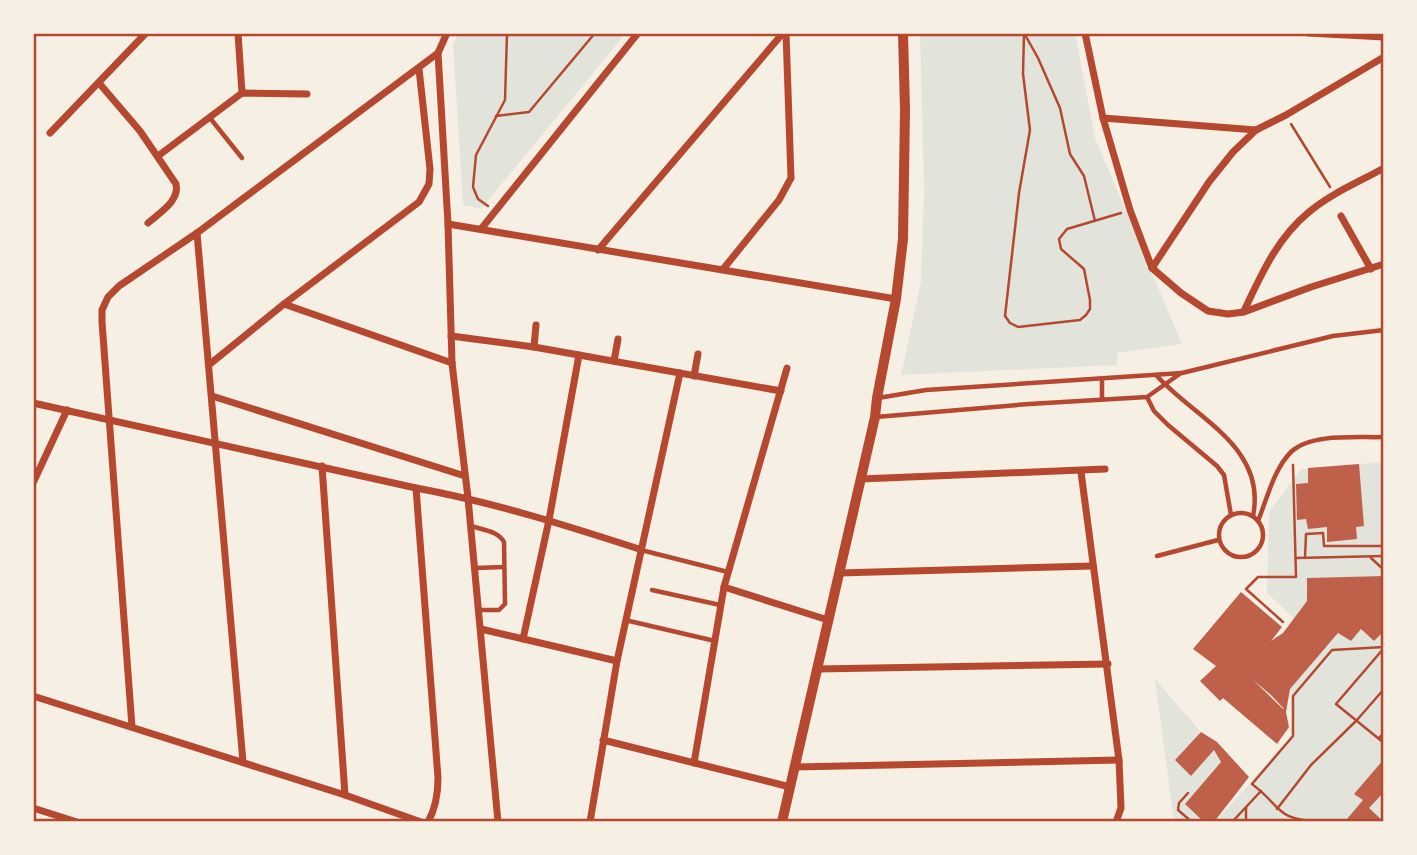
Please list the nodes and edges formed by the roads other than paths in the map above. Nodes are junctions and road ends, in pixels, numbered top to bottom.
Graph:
1 (146, 33) edge
2 (238, 33) edge
3 (447, 33) edge
4 (638, 33) edge
5 (785, 33) edge
6 (903, 33) edge
7 (1086, 33) edge
8 (1308, 33) edge
9 (1384, 37) edge
10 (438, 53) junction
11 (1384, 57) edge
12 (419, 69) junction
13 (99, 83) junction
14 (242, 93) junction
15 (307, 94) dead end
16 (210, 117) junction
17 (1103, 118) junction
18 (1256, 131) junction
19 (50, 133) dead end
20 (158, 156) junction
21 (242, 158) dead end
22 (1384, 168) edge
23 (1341, 216) dead end
24 (148, 223) dead end
25 (448, 223) junction
26 (481, 229) junction
27 (197, 233) junction
28 (598, 250) junction
29 (1384, 264) edge
30 (724, 268) junction
31 (1152, 268) junction
32 (1371, 269) junction
33 (896, 299) junction
34 (284, 304) junction
35 (1244, 312) junction
36 (536, 326) dead end
37 (1384, 330) edge
38 (452, 336) junction
39 (618, 339) dead end
40 (534, 347) junction
41 (698, 354) dead end
42 (579, 355) junction
43 (614, 361) junction
44 (452, 363) junction
45 (210, 364) junction
46 (787, 368) dead end
47 (680, 373) junction
48 (1182, 373) junction
49 (694, 376) junction
50 (1156, 376) junction
51 (1102, 379) junction
52 (1165, 385) junction
53 (780, 391) junction
54 (212, 396) junction
55 (1147, 397) junction
56 (877, 398) junction
57 (1102, 400) junction
58 (33, 403) edge
59 (67, 410) junction
60 (875, 417) junction
61 (108, 419) junction
62 (1384, 437) edge
63 (216, 443) junction
64 (321, 466) junction
65 (1105, 469) dead end
66 (1081, 472) junction
67 (465, 476) junction
68 (860, 479) junction
69 (33, 483) edge
70 (416, 488) junction
71 (468, 498) junction
72 (1231, 515) junction
73 (1253, 516) junction
74 (549, 520) junction
75 (1258, 521) junction
76 (471, 526) junction
77 (1218, 540) junction
78 (639, 550) junction
79 (1157, 556) dead end
80 (1093, 566) junction
81 (504, 567) junction
82 (475, 568) junction
83 (728, 572) junction
84 (839, 573) junction
85 (724, 587) junction
86 (652, 590) dead end
87 (720, 605) junction
88 (479, 610) junction
89 (625, 620) junction
90 (828, 620) junction
91 (481, 629) junction
92 (523, 639) junction
93 (715, 641) junction
94 (617, 661) junction
95 (1108, 664) junction
96 (817, 669) junction
97 (33, 696) edge
98 (132, 727) junction
99 (603, 740) junction
100 (1119, 760) junction
101 (243, 762) junction
102 (694, 763) junction
103 (795, 767) junction
104 (790, 787) junction
105 (345, 795) junction
106 (33, 808) edge
107 (77, 822) edge
108 (421, 822) edge
109 (428, 822) edge
110 (498, 822) edge
111 (590, 822) edge
112 (782, 822) edge
113 (1116, 822) edge

1 - 13 street
2 - 14 street
3 - 10 street
4 - 26 street
5 - 28 street
5 - 30 street
6 - 33 street
7 - 17 street
8 - 9 street
10 - 12 street
10 - 25 street
11 - 18 street
12 - 27 street
12 - 34 street
13 - 19 street
13 - 20 street
14 - 15 street
14 - 16 street
16 - 20 street
16 - 21 lane
17 - 18 street
17 - 31 street
18 - 31 street
20 - 24 street
22 - 35 street
23 - 32 street
25 - 26 street
25 - 38 street
26 - 28 street
27 - 45 street
27 - 61 street
28 - 30 street
29 - 32 street
30 - 33 street
31 - 35 street
32 - 35 street
33 - 56 street
34 - 44 street
34 - 45 street
36 - 40 street
37 - 48 lane
38 - 40 street
38 - 44 street
39 - 43 street
40 - 42 street
41 - 49 street
42 - 43 street
42 - 74 street
43 - 47 street
44 - 67 street
45 - 54 street
46 - 53 street
47 - 49 street
47 - 78 street
48 - 50 lane
48 - 52 lane
49 - 53 street
50 - 51 lane
50 - 52 lane
51 - 56 lane
51 - 57 lane
52 - 55 lane
52 - 73 lane
53 - 83 street
54 - 63 street
54 - 67 street
55 - 57 lane
55 - 72 lane
56 - 60 street
57 - 60 lane
58 - 59 street
59 - 61 street
59 - 69 street
60 - 68 street
61 - 63 street
61 - 98 street
62 - 75 lane
63 - 64 street
63 - 101 street
64 - 70 street
64 - 105 street
65 - 66 street
66 - 68 street
66 - 80 street
67 - 71 street
68 - 84 street
70 - 71 street
70 - 109 street
71 - 74 street
71 - 76 street
72 - 73 lane
72 - 77 lane
73 - 75 lane
74 - 78 street
74 - 92 street
75 - 77 lane
76 - 81 lane
76 - 82 street
77 - 79 lane
78 - 83 lane
78 - 89 street
80 - 84 street
80 - 95 street
81 - 82 lane
81 - 88 lane
82 - 88 street
83 - 85 street
84 - 90 street
85 - 87 street
85 - 90 street
86 - 87 lane
87 - 93 street
88 - 91 street
89 - 93 lane
89 - 94 street
90 - 96 street
91 - 92 street
91 - 110 street
92 - 94 street
93 - 102 street
94 - 99 street
95 - 96 street
95 - 100 street
96 - 103 street
97 - 98 street
98 - 101 street
99 - 102 street
99 - 111 street
100 - 103 street
100 - 113 street
101 - 105 street
102 - 104 street
103 - 104 street
104 - 112 street
105 - 108 street
106 - 107 street

